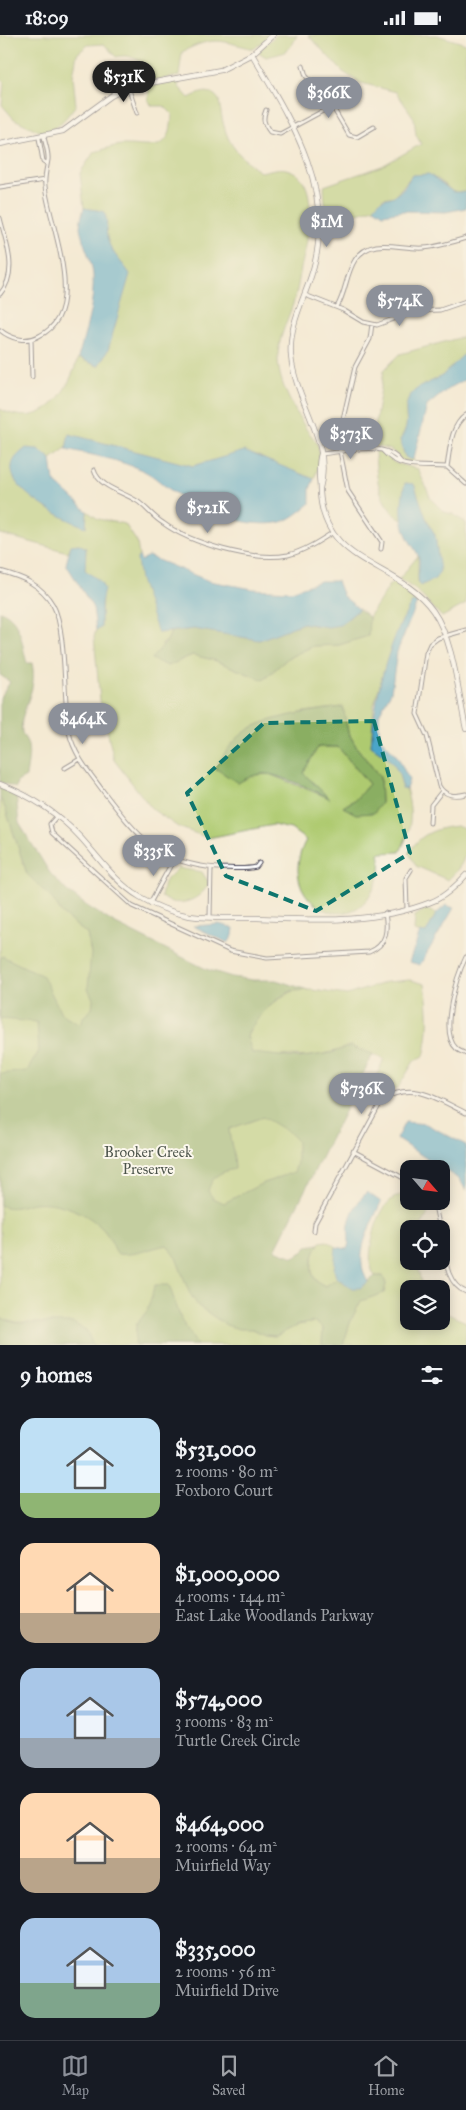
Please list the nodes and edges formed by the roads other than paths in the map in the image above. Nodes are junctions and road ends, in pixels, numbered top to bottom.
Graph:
1 (273, 35) edge
2 (252, 54) junction
3 (303, 65) dead end
4 (98, 73) dead end
5 (128, 87) junction
6 (114, 93) junction
7 (332, 106) junction
8 (266, 110) dead end
9 (136, 113) dead end
10 (294, 127) junction
11 (374, 127) dead end
12 (41, 137) junction
13 (0, 144) edge
14 (45, 180) junction
15 (0, 187) edge
16 (0, 218) edge
17 (466, 238) edge
18 (0, 294) edge
19 (305, 295) junction
20 (466, 301) edge
21 (337, 307) junction
22 (372, 324) junction
23 (0, 330) edge
24 (31, 339) junction
25 (32, 377) dead end
26 (466, 415) edge
27 (339, 452) junction
28 (322, 454) junction
29 (447, 467) junction
30 (94, 470) dead end
31 (466, 484) edge
32 (332, 533) junction
33 (381, 549) dead end
34 (0, 571) edge
35 (466, 630) edge
36 (445, 635) junction
37 (466, 729) edge
38 (80, 759) junction
39 (65, 768) dead end
40 (0, 784) edge
41 (442, 791) junction
42 (466, 794) edge
43 (57, 816) junction
44 (430, 823) dead end
45 (174, 859) junction
46 (260, 863) dead end
47 (211, 867) junction
48 (411, 870) dead end
49 (466, 875) edge
50 (150, 903) junction
51 (407, 909) junction
52 (385, 913) junction
53 (210, 917) junction
54 (466, 957) edge
55 (466, 1054) edge
56 (466, 1113) edge
57 (353, 1151) junction
58 (400, 1176) edge
59 (314, 1231) dead end
60 (449, 1270) edge
61 (466, 1292) edge

1 - 2 street
2 - 5 street
2 - 10 street
3 - 7 street
4 - 6 street
5 - 6 street
5 - 9 street
6 - 12 street
7 - 10 street
7 - 11 street
8 - 10 street
10 - 19 street
12 - 13 street
12 - 14 street
14 - 15 street
14 - 24 street
16 - 18 street
17 - 21 street
19 - 21 street
19 - 28 street
20 - 22 street
21 - 22 street
22 - 27 street
23 - 24 street
24 - 25 street
26 - 29 street
27 - 28 street
27 - 29 street
27 - 33 street
28 - 32 street
29 - 31 street
30 - 32 street
32 - 36 street
34 - 38 street
35 - 36 street
36 - 37 street
36 - 41 street
38 - 39 street
38 - 45 street
40 - 43 street
41 - 42 street
41 - 44 street
43 - 50 street
43 - 52 street
45 - 47 street
45 - 50 street
46 - 47 street
47 - 53 street
48 - 51 street
49 - 51 street
50 - 53 street
51 - 52 street
52 - 53 street
54 - 55 street
56 - 57 street
57 - 58 street
57 - 59 street
60 - 61 street

